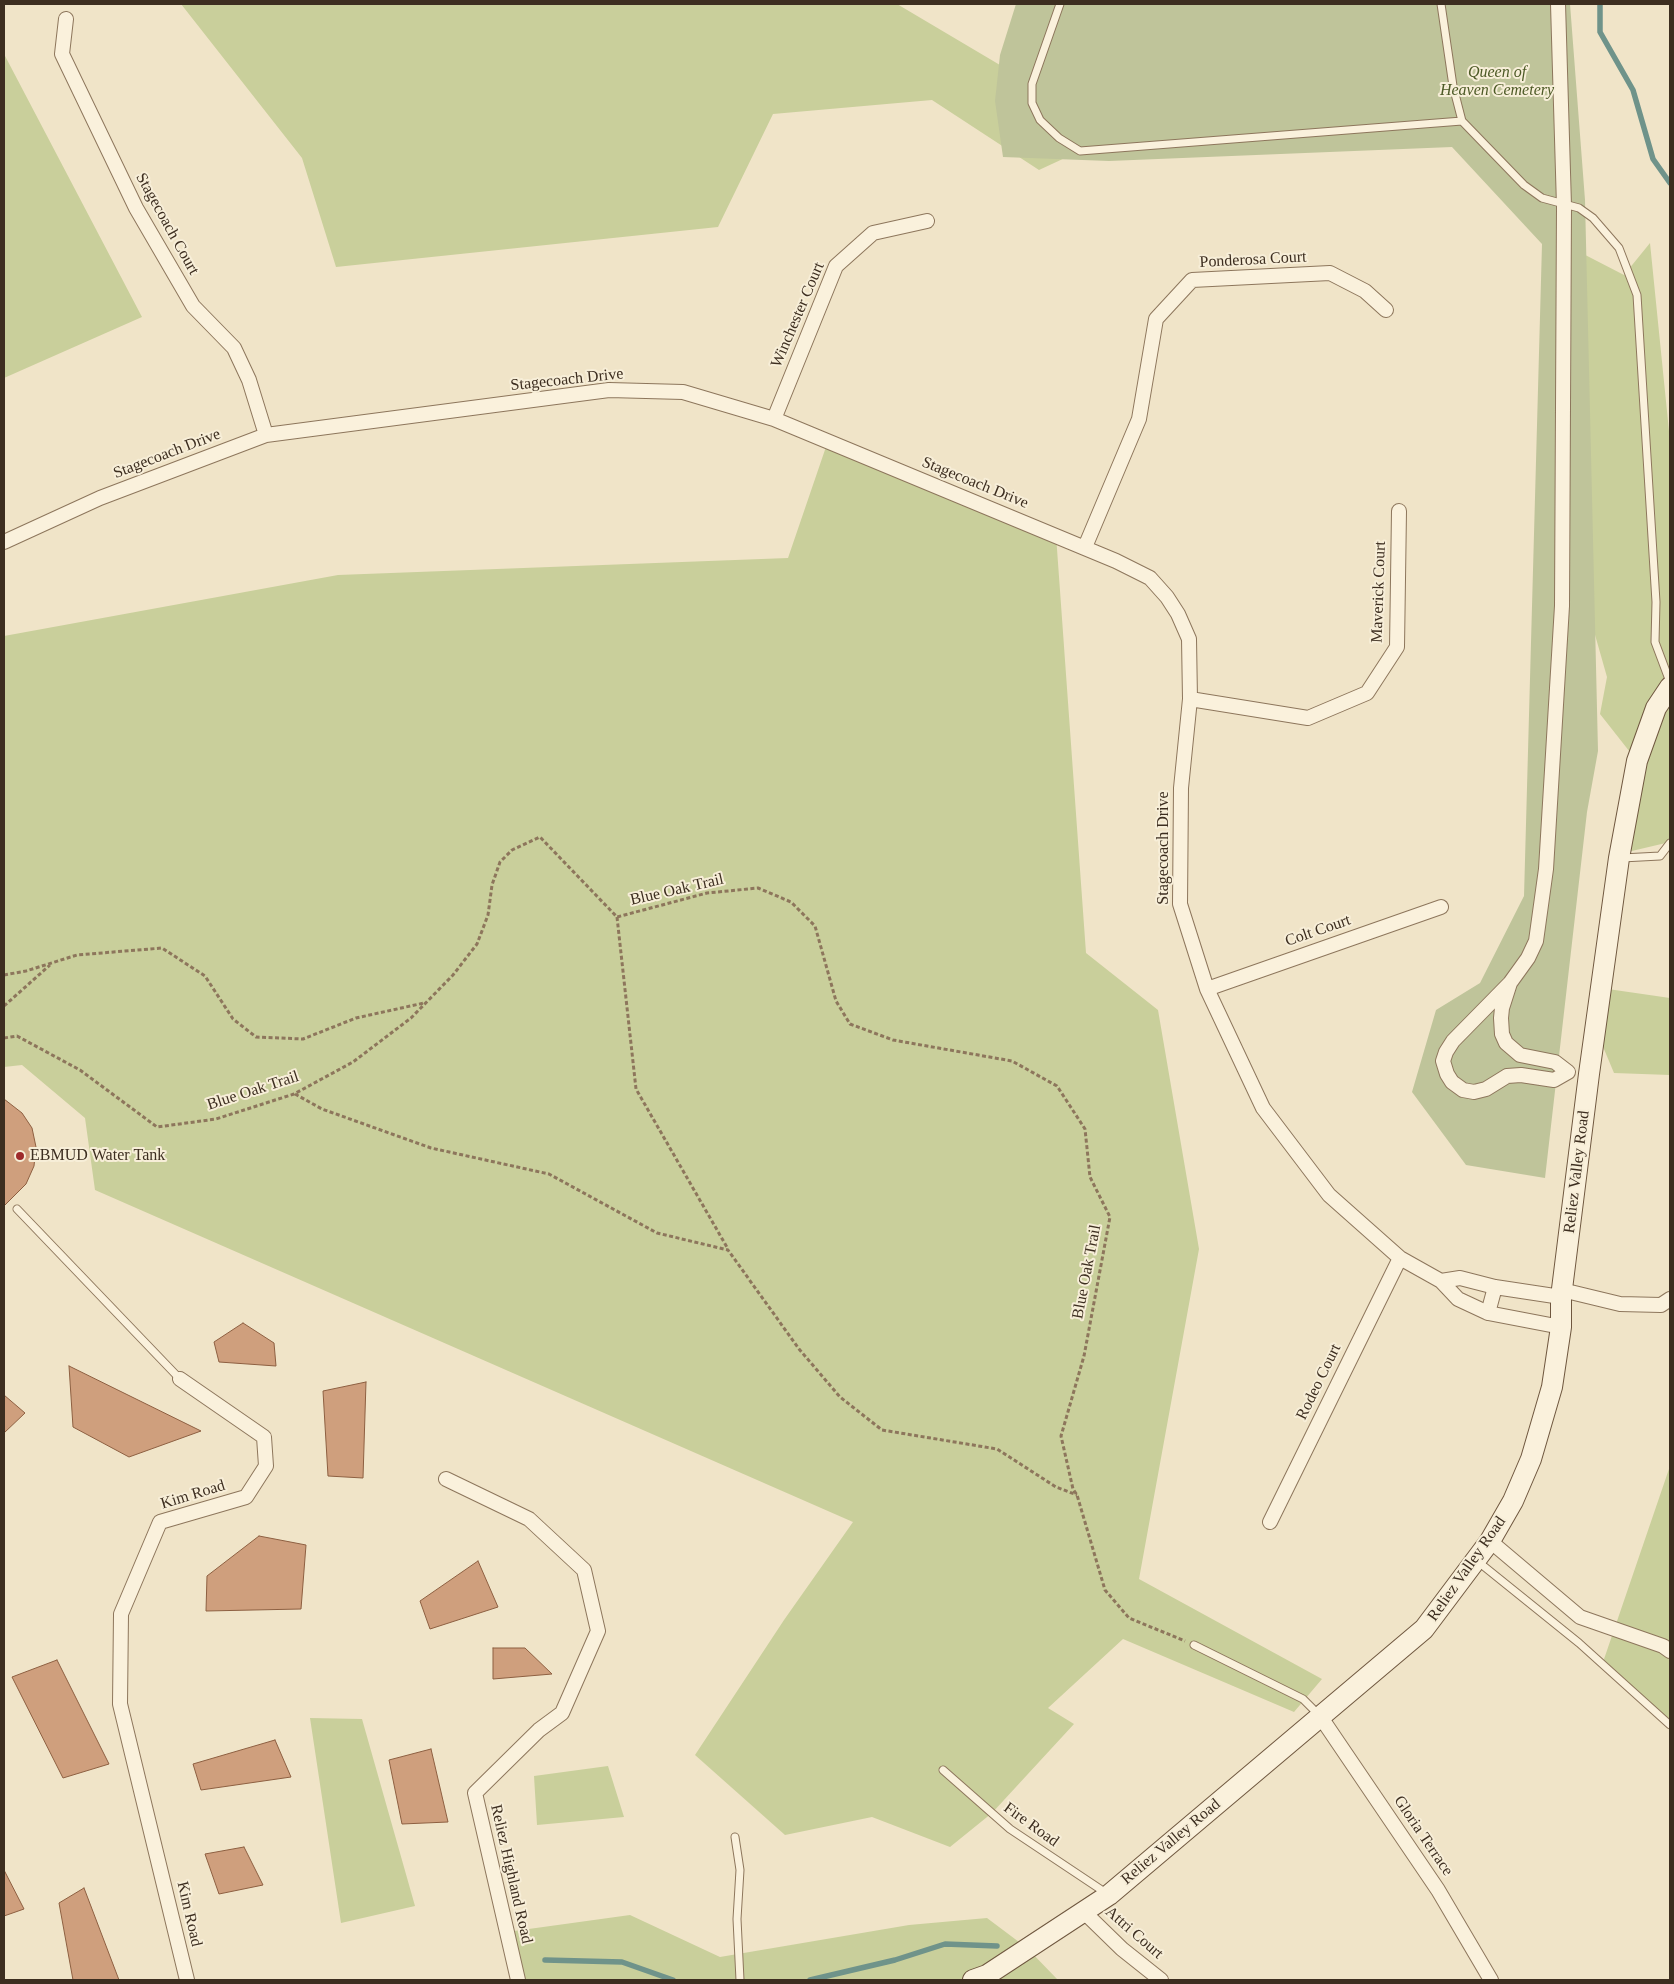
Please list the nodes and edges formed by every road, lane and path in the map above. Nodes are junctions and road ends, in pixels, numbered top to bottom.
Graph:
1 (1060, 4) edge
2 (1441, 4) edge
3 (1558, 4) edge
4 (66, 19) dead end
5 (1462, 121) junction
6 (1564, 206) junction
7 (927, 221) dead end
8 (1386, 310) dead end
9 (774, 419) junction
10 (266, 435) junction
11 (1399, 511) dead end
12 (4, 542) edge
13 (1085, 546) junction
14 (1670, 682) edge
15 (1670, 687) edge
16 (1190, 699) junction
17 (1670, 844) edge
18 (1619, 858) junction
19 (1441, 907) dead end
20 (617, 916) junction
21 (52, 963) junction
22 (4, 975) edge
23 (1510, 983) junction
24 (1207, 989) junction
25 (425, 1003) junction
26 (4, 1006) edge
27 (4, 1038) edge
28 (1512, 1049) junction
29 (1568, 1072) junction
30 (1588, 1074) junction
31 (1507, 1076) junction
32 (294, 1094) junction
33 (16, 1209) dead end
34 (728, 1250) junction
35 (1400, 1258) junction
36 (1442, 1281) junction
37 (1495, 1288) junction
38 (1562, 1294) junction
39 (1670, 1299) edge
40 (1488, 1313) junction
41 (1561, 1327) junction
42 (180, 1380) joint
43 (446, 1479) dead end
44 (1077, 1495) junction
45 (1270, 1522) dead end
46 (1490, 1541) junction
47 (1476, 1560) junction
48 (1194, 1645) joint
49 (1670, 1651) edge
50 (1320, 1716) junction
51 (1670, 1726) edge
52 (943, 1770) dead end
53 (735, 1837) dead end
54 (1109, 1895) junction
55 (1084, 1912) junction
56 (187, 1980) edge
57 (518, 1980) edge
58 (740, 1980) edge
59 (973, 1980) edge
60 (1161, 1980) edge
61 (1491, 1980) edge

1 - 5 lane
2 - 5 lane
3 - 6 street
4 - 10 street, Stagecoach Court
5 - 6 lane
6 - 14 lane
6 - 23 street
7 - 9 street, Winchester Court
8 - 13 street, Ponderosa Court
9 - 10 street, Stagecoach Drive
9 - 13 street, Stagecoach Drive
10 - 12 street, Stagecoach Drive
11 - 16 street, Maverick Court
13 - 16 street, Stagecoach Drive
15 - 18 main road, Reliez Valley Road
16 - 24 street, Stagecoach Drive
17 - 18 lane
18 - 30 main road, Reliez Valley Road
19 - 24 street, Colt Court
20 - 25 path, Blue Oak Trail
20 - 34 path
20 - 44 path, Blue Oak Trail
21 - 22 path
21 - 25 path
21 - 26 path
23 - 28 street
23 - 31 street
24 - 35 street, Stagecoach Drive
25 - 32 path, Blue Oak Trail
27 - 32 path, Blue Oak Trail
28 - 29 street
28 - 31 street
29 - 30 street
29 - 31 street
30 - 38 main road, Reliez Valley Road
32 - 34 path
33 - 42 lane, Kim Road
34 - 44 path
35 - 36 street, Stagecoach Drive
35 - 45 street, Rodeo Court
36 - 37 street
36 - 40 street, Stagecoach Drive
37 - 38 street
37 - 40 street
38 - 39 street
38 - 41 main road, Reliez Valley Road
40 - 41 street, Stagecoach Drive
41 - 46 main road, Reliez Valley Road
42 - 56 street, Kim Road
43 - 57 street, Reliez Highland Road
44 - 48 path, Blue Oak Trail
46 - 47 main road, Reliez Valley Road
46 - 49 street
47 - 50 main road, Reliez Valley Road
47 - 51 lane
48 - 50 lane
50 - 54 main road, Reliez Valley Road
50 - 61 street, Gloria Terrace
52 - 54 lane, Fire Road
53 - 58 lane
54 - 55 main road, Reliez Valley Road
55 - 59 main road, Reliez Valley Road
55 - 60 street, Attri Court

